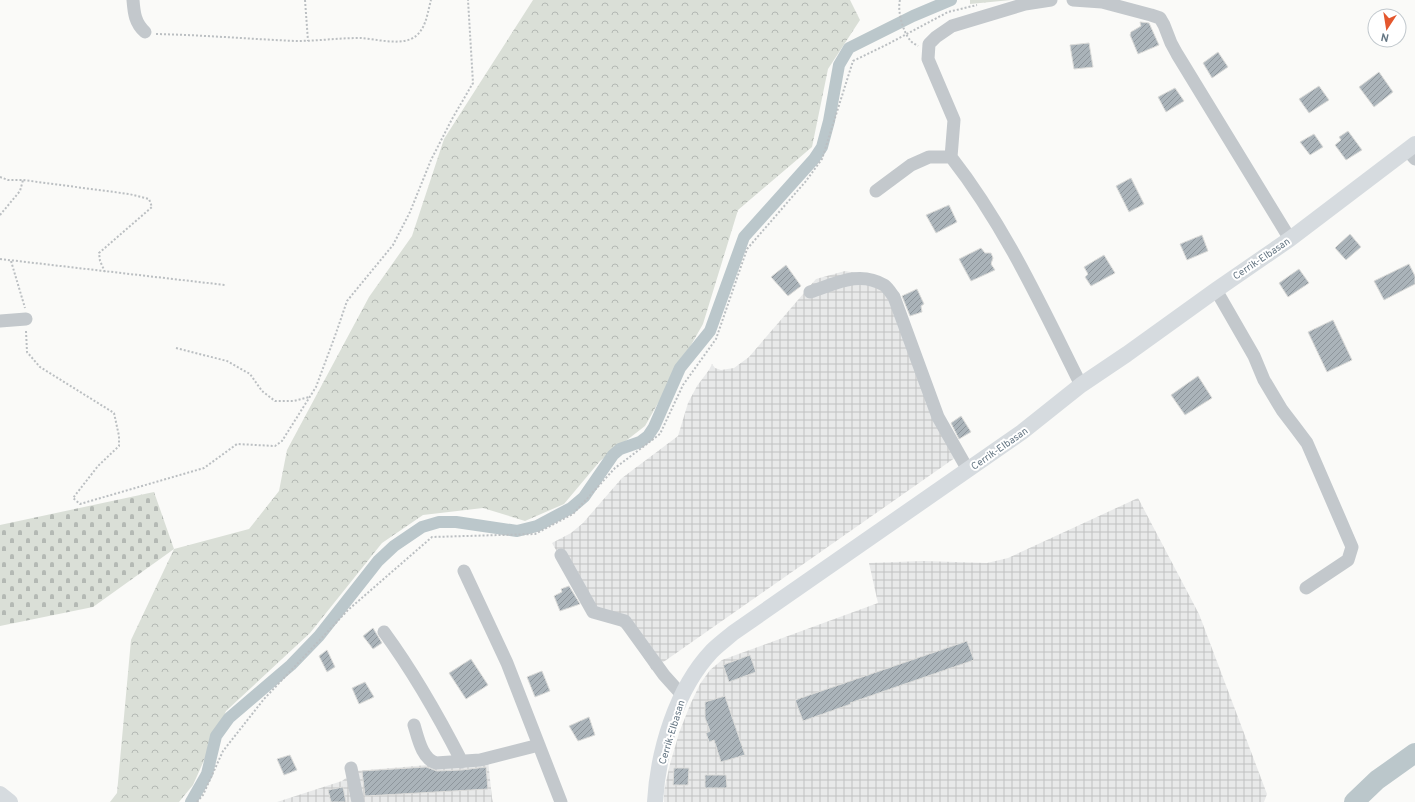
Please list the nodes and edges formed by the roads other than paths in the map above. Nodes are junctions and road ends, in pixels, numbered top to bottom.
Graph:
1 (133, 0) edge
2 (1052, 0) edge
3 (1073, 0) edge
4 (145, 32) road end
5 (1412, 151) edge
6 (951, 157) junction
7 (876, 191) dead end
8 (1290, 239) junction
9 (1216, 290) junction
10 (810, 292) dead end
11 (26, 319) road end
12 (0, 321) edge
13 (1081, 385) junction
14 (968, 470) junction
15 (561, 555) dead end
16 (464, 571) dead end
17 (1306, 588) dead end
18 (384, 632) dead end
19 (682, 695) junction
20 (414, 725) dead end
21 (539, 745) junction
22 (462, 762) junction
23 (351, 768) dead end
24 (0, 794) edge
25 (10, 802) edge
26 (358, 802) edge
27 (561, 802) edge
28 (655, 802) edge

1 - 4 street
2 - 6 street
3 - 8 street
5 - 8 main road, Cerrik-Elbasan
6 - 7 street
6 - 13 street
8 - 9 main road, Cerrik-Elbasan
9 - 13 main road, Cerrik-Elbasan
9 - 17 street
10 - 14 street
11 - 12 street
13 - 14 main road, Cerrik-Elbasan
14 - 19 main road, Cerrik-Elbasan
15 - 19 street
16 - 21 street
18 - 22 street
19 - 28 main road, Cerrik-Elbasan
20 - 22 street
21 - 22 street
21 - 27 street
23 - 26 street
24 - 25 main road

